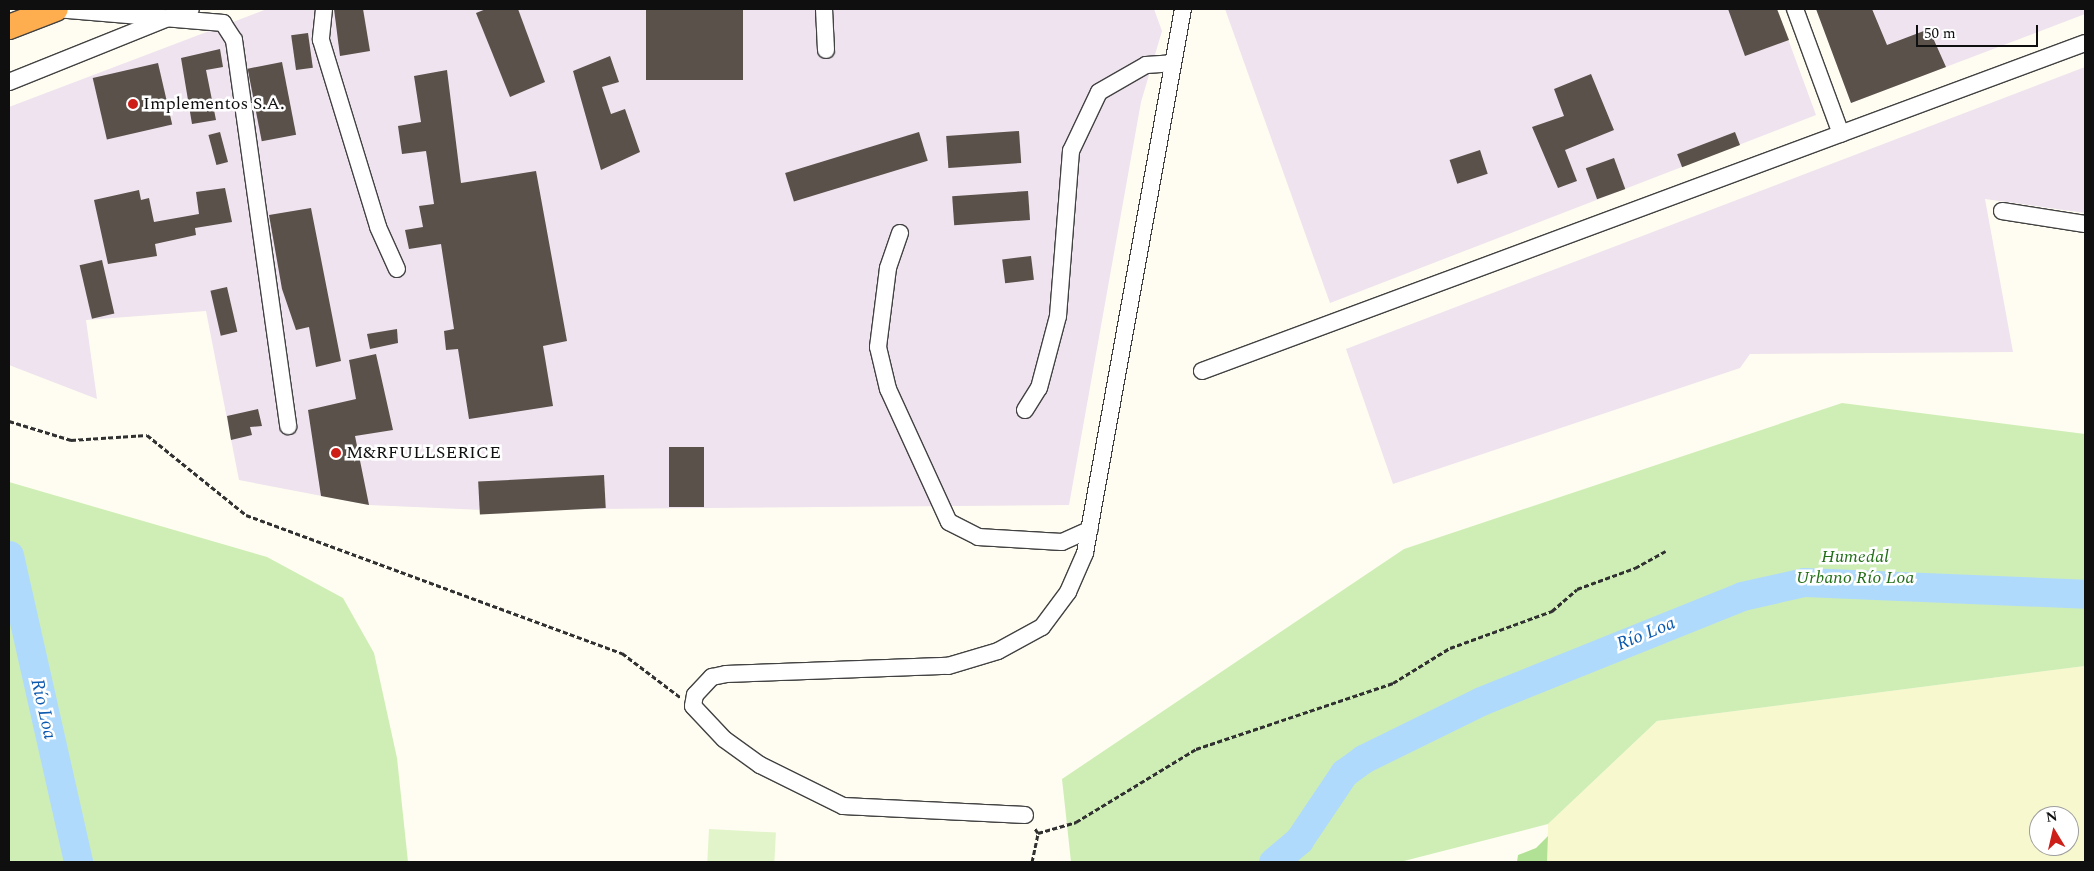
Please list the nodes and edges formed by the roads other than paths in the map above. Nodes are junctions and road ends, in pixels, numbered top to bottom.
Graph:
1 (191, 9) edge
2 (324, 9) edge
3 (824, 9) edge
4 (1183, 9) edge
5 (1796, 9) edge
6 (9, 12) edge
7 (48, 12) edge
8 (160, 20) junction
9 (9, 27) edge
10 (2085, 43) edge
11 (826, 50) dead end
12 (1172, 63) junction
13 (9, 82) edge
14 (1841, 134) junction
15 (2002, 211) dead end
16 (2085, 224) edge
17 (900, 233) dead end
18 (397, 269) dead end
19 (1202, 371) dead end
20 (1024, 410) dead end
21 (288, 426) dead end
22 (1089, 530) junction
23 (1025, 814) road end

1 - 8 street
2 - 18 street
3 - 11 street
4 - 12 street
5 - 14 street
6 - 7 highway
7 - 8 street
7 - 9 highway
8 - 13 street
8 - 21 street
10 - 14 street
12 - 20 street
12 - 22 street
14 - 19 street
15 - 16 street
17 - 22 street
22 - 23 street

